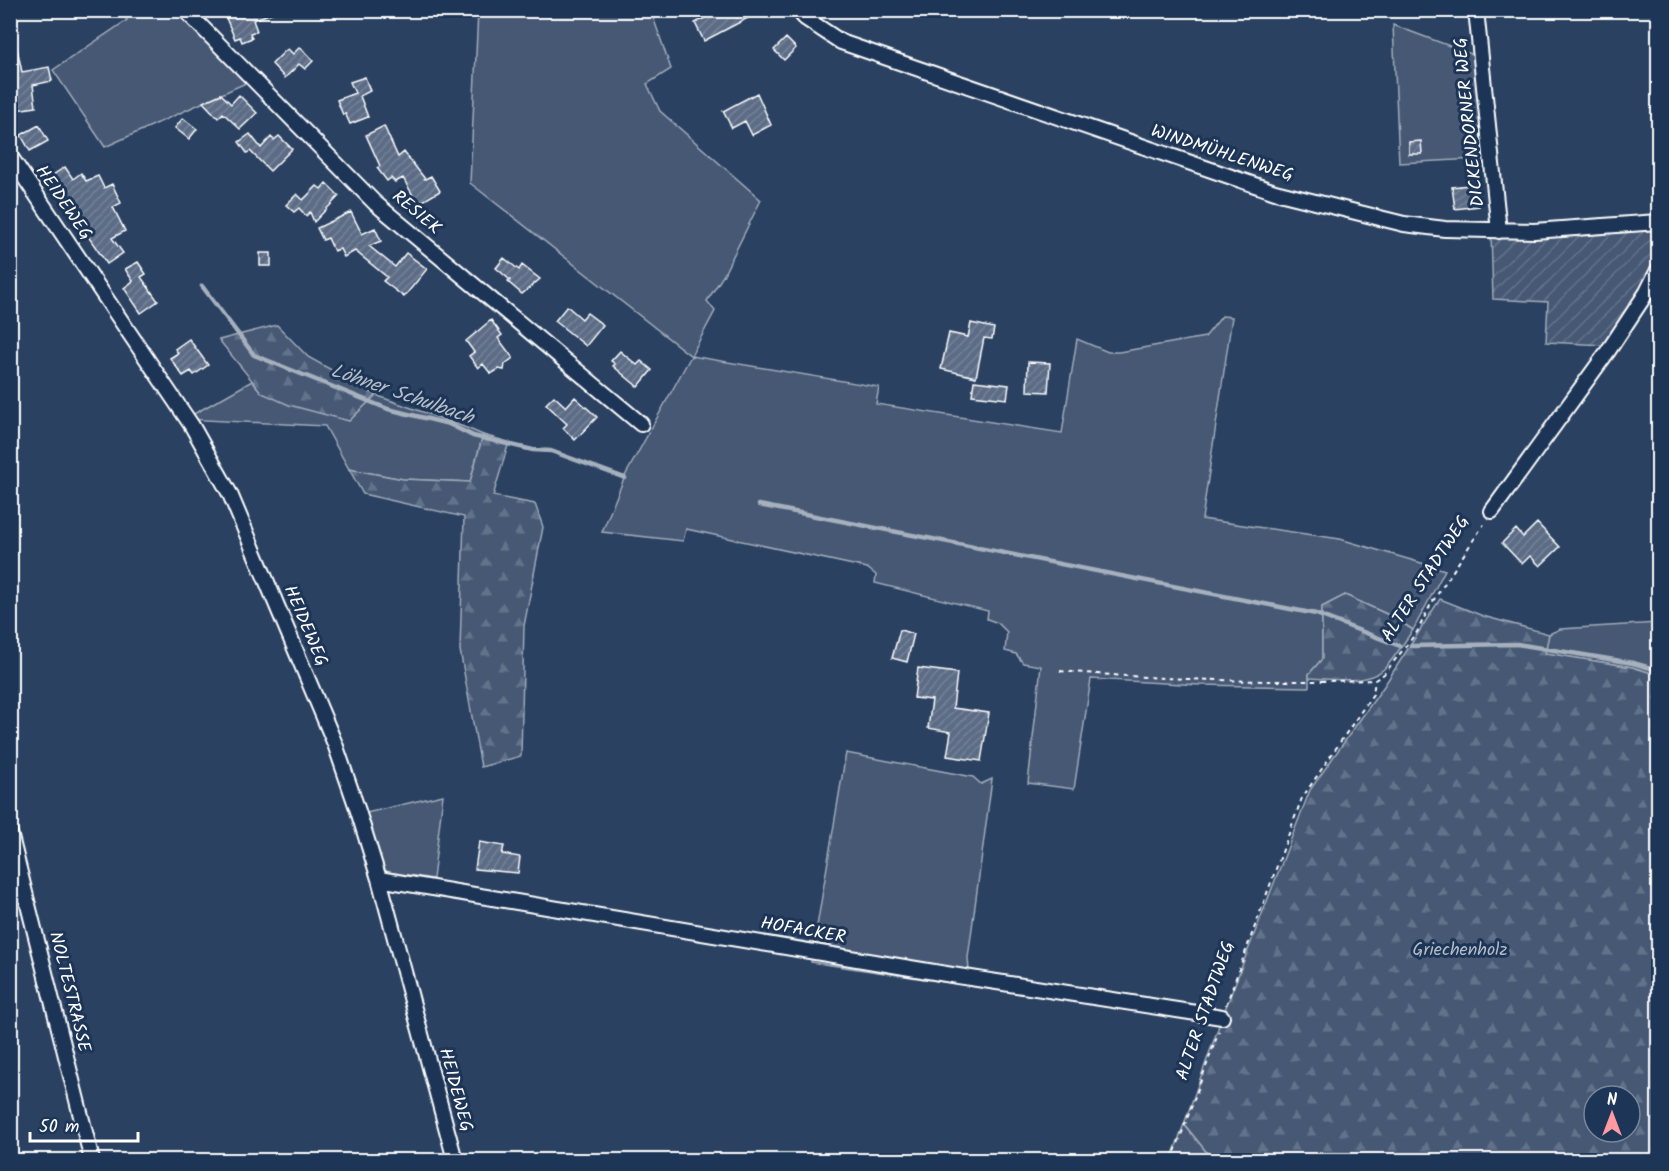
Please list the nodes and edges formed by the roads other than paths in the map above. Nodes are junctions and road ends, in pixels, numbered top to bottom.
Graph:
1 (185, 10) edge
2 (798, 10) edge
3 (1476, 10) edge
4 (10, 156) edge
5 (1659, 222) edge
6 (1499, 231) junction
7 (1659, 270) edge
8 (642, 424) dead end
9 (1492, 511) road end
10 (10, 833) edge
11 (379, 879) junction
12 (1221, 1017) road end
13 (92, 1161) edge
14 (455, 1161) edge

1 - 8 street, RESIEK
2 - 6 street, WINDMÜHLENWEG
3 - 6 street, DICKENDORNER WEG
4 - 11 street, HEIDEWEG
5 - 6 street, WINDMÜHLENWEG
7 - 9 street, ALTER STADTWEG
10 - 13 street, NOLTESTRASSE
11 - 12 street, HOFACKER
11 - 14 street, HEIDEWEG

